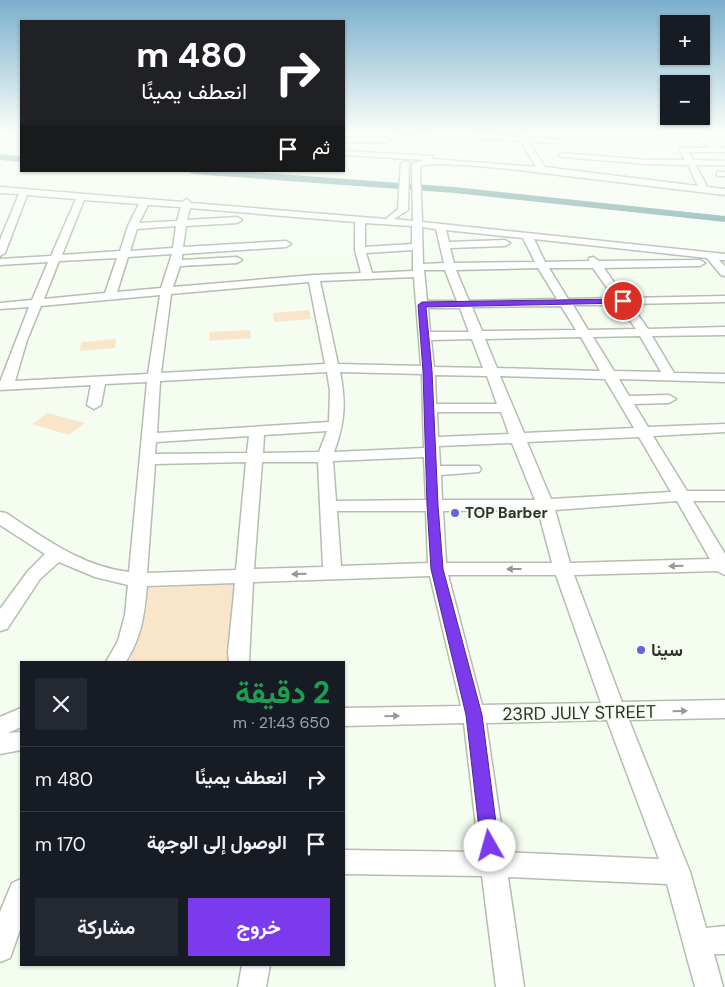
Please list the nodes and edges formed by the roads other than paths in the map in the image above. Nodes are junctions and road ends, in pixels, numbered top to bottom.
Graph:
1 (405, 178) edge
2 (416, 178) edge
3 (607, 178) edge
4 (642, 180) junction
5 (700, 180) junction
6 (725, 183) edge
7 (0, 189) edge
8 (704, 189) junction
9 (24, 192) junction
10 (725, 192) edge
11 (81, 197) junction
12 (145, 202) junction
13 (186, 204) junction
14 (390, 218) junction
15 (417, 218) junction
16 (237, 220) dead end
17 (360, 220) junction
18 (181, 224) junction
19 (133, 226) junction
20 (440, 227) junction
21 (528, 239) junction
22 (580, 242) junction
23 (286, 244) dead end
24 (444, 245) junction
25 (418, 247) junction
26 (360, 250) junction
27 (0, 253) edge
28 (122, 253) junction
29 (725, 253) edge
30 (177, 256) junction
31 (57, 258) junction
32 (237, 260) dead end
33 (720, 260) edge
34 (0, 262) edge
35 (542, 266) junction
36 (597, 266) junction
37 (450, 268) junction
38 (418, 270) junction
39 (367, 274) junction
40 (725, 274) edge
41 (314, 278) junction
42 (166, 291) junction
43 (110, 296) junction
44 (725, 299) edge
45 (623, 301) junction
46 (565, 302) junction
47 (37, 303) junction
48 (464, 304) junction
49 (422, 305) junction
50 (0, 306) edge
51 (725, 331) edge
52 (644, 332) junction
53 (585, 334) junction
54 (425, 336) junction
55 (477, 337) junction
56 (332, 368) junction
57 (428, 371) junction
58 (493, 373) junction
59 (610, 375) junction
60 (670, 377) junction
61 (154, 378) junction
62 (725, 378) edge
63 (99, 380) junction
64 (4, 386) edge
65 (669, 398) dead end
66 (624, 400) junction
67 (94, 405) dead end
68 (429, 408) junction
69 (505, 408) junction
70 (336, 426) junction
71 (725, 428) edge
72 (258, 430) junction
73 (644, 433) junction
74 (148, 438) junction
75 (517, 439) junction
76 (432, 455) junction
77 (325, 457) junction
78 (255, 458) junction
79 (147, 460) junction
80 (473, 470) dead end
81 (682, 496) junction
82 (725, 496) edge
83 (432, 505) junction
84 (545, 505) junction
85 (328, 506) junction
86 (0, 517) edge
87 (58, 553) junction
88 (724, 567) edge
89 (437, 569) junction
90 (563, 569) junction
91 (332, 573) junction
92 (245, 576) junction
93 (138, 580) junction
94 (0, 624) edge
95 (117, 661) edge
96 (239, 661) edge
97 (725, 709) edge
98 (615, 712) junction
99 (350, 714) edge
100 (474, 715) junction
101 (20, 717) edge
102 (0, 727) edge
103 (20, 741) edge
104 (0, 744) edge
105 (345, 862) edge
106 (492, 864) junction
107 (677, 872) junction
108 (20, 895) edge
109 (725, 940) edge
110 (696, 942) junction
111 (0, 948) edge
112 (256, 966) edge
113 (252, 987) edge
114 (510, 987) edge
115 (709, 987) edge

1 - 14 street
2 - 15 street
3 - 4 street
4 - 5 street
4 - 8 street
5 - 6 street
5 - 8 street
7 - 9 street
7 - 13 street
8 - 10 street
9 - 11 street
9 - 27 street
11 - 12 street
11 - 31 street
12 - 13 street
12 - 19 street
13 - 14 street
13 - 17 street
13 - 18 street
14 - 15 street
15 - 17 street
15 - 20 street
15 - 25 street
15 - 29 street
16 - 18 street
17 - 26 street
18 - 19 street
18 - 30 street
19 - 28 street
20 - 21 street
20 - 24 street
21 - 22 street
21 - 24 street
21 - 35 street
22 - 33 street
22 - 36 street
23 - 30 street
24 - 37 street
25 - 26 street
25 - 38 street
26 - 39 street
28 - 30 street
28 - 31 street
28 - 43 street
30 - 32 street
30 - 42 street
31 - 34 street
31 - 47 street
33 - 36 street
33 - 40 street
35 - 36 street
35 - 37 street
35 - 46 street
36 - 45 street
37 - 38 street
37 - 48 street
38 - 39 street
38 - 49 street
39 - 41 street
41 - 42 street
41 - 56 street
42 - 43 street
42 - 61 street
43 - 47 street
44 - 45 street
45 - 46 street
45 - 52 street
46 - 48 street
46 - 53 street
47 - 50 street
47 - 64 street
48 - 49 street
48 - 55 street
49 - 54 street
51 - 52 street
52 - 53 street
52 - 60 street
53 - 55 street
53 - 59 street
54 - 55 street
54 - 57 street
55 - 58 street
56 - 57 street
56 - 61 street
56 - 70 street
57 - 58 street
57 - 68 street
58 - 59 street
58 - 69 street
59 - 60 street
59 - 66 street
60 - 62 street
61 - 63 street
61 - 74 street
63 - 64 street
63 - 67 street
65 - 66 street
66 - 73 street
68 - 69 street
68 - 76 street
69 - 75 street
70 - 72 street
70 - 77 street
71 - 73 street
72 - 74 street
72 - 78 street
73 - 75 street
73 - 81 street
74 - 79 street
75 - 76 street
75 - 84 street
76 - 77 street
76 - 80 street
76 - 83 street
77 - 78 street
77 - 85 street
78 - 79 street
78 - 92 street
79 - 93 street
81 - 82 street
81 - 84 street
81 - 88 street
83 - 84 street
83 - 85 street
83 - 89 street
84 - 90 street
85 - 91 street
86 - 87 street
87 - 93 street
87 - 94 street
88 -> 90 street
90 -> 89 street
89 - 91 street
89 - 100 street
90 - 98 street
91 -> 92 street
92 - 93 street
92 - 96 street
93 - 95 street
98 -> 97 street, 23RD JULY STREET
98 - 100 street, 23RD JULY STREET
98 - 107 street
99 -> 100 street, 23RD JULY STREET
100 - 106 street
101 - 102 street
103 - 104 street
105 - 106 street
106 - 107 street
106 - 114 street
107 - 110 street
108 - 111 street
109 - 110 street
110 - 115 street
112 - 113 street

